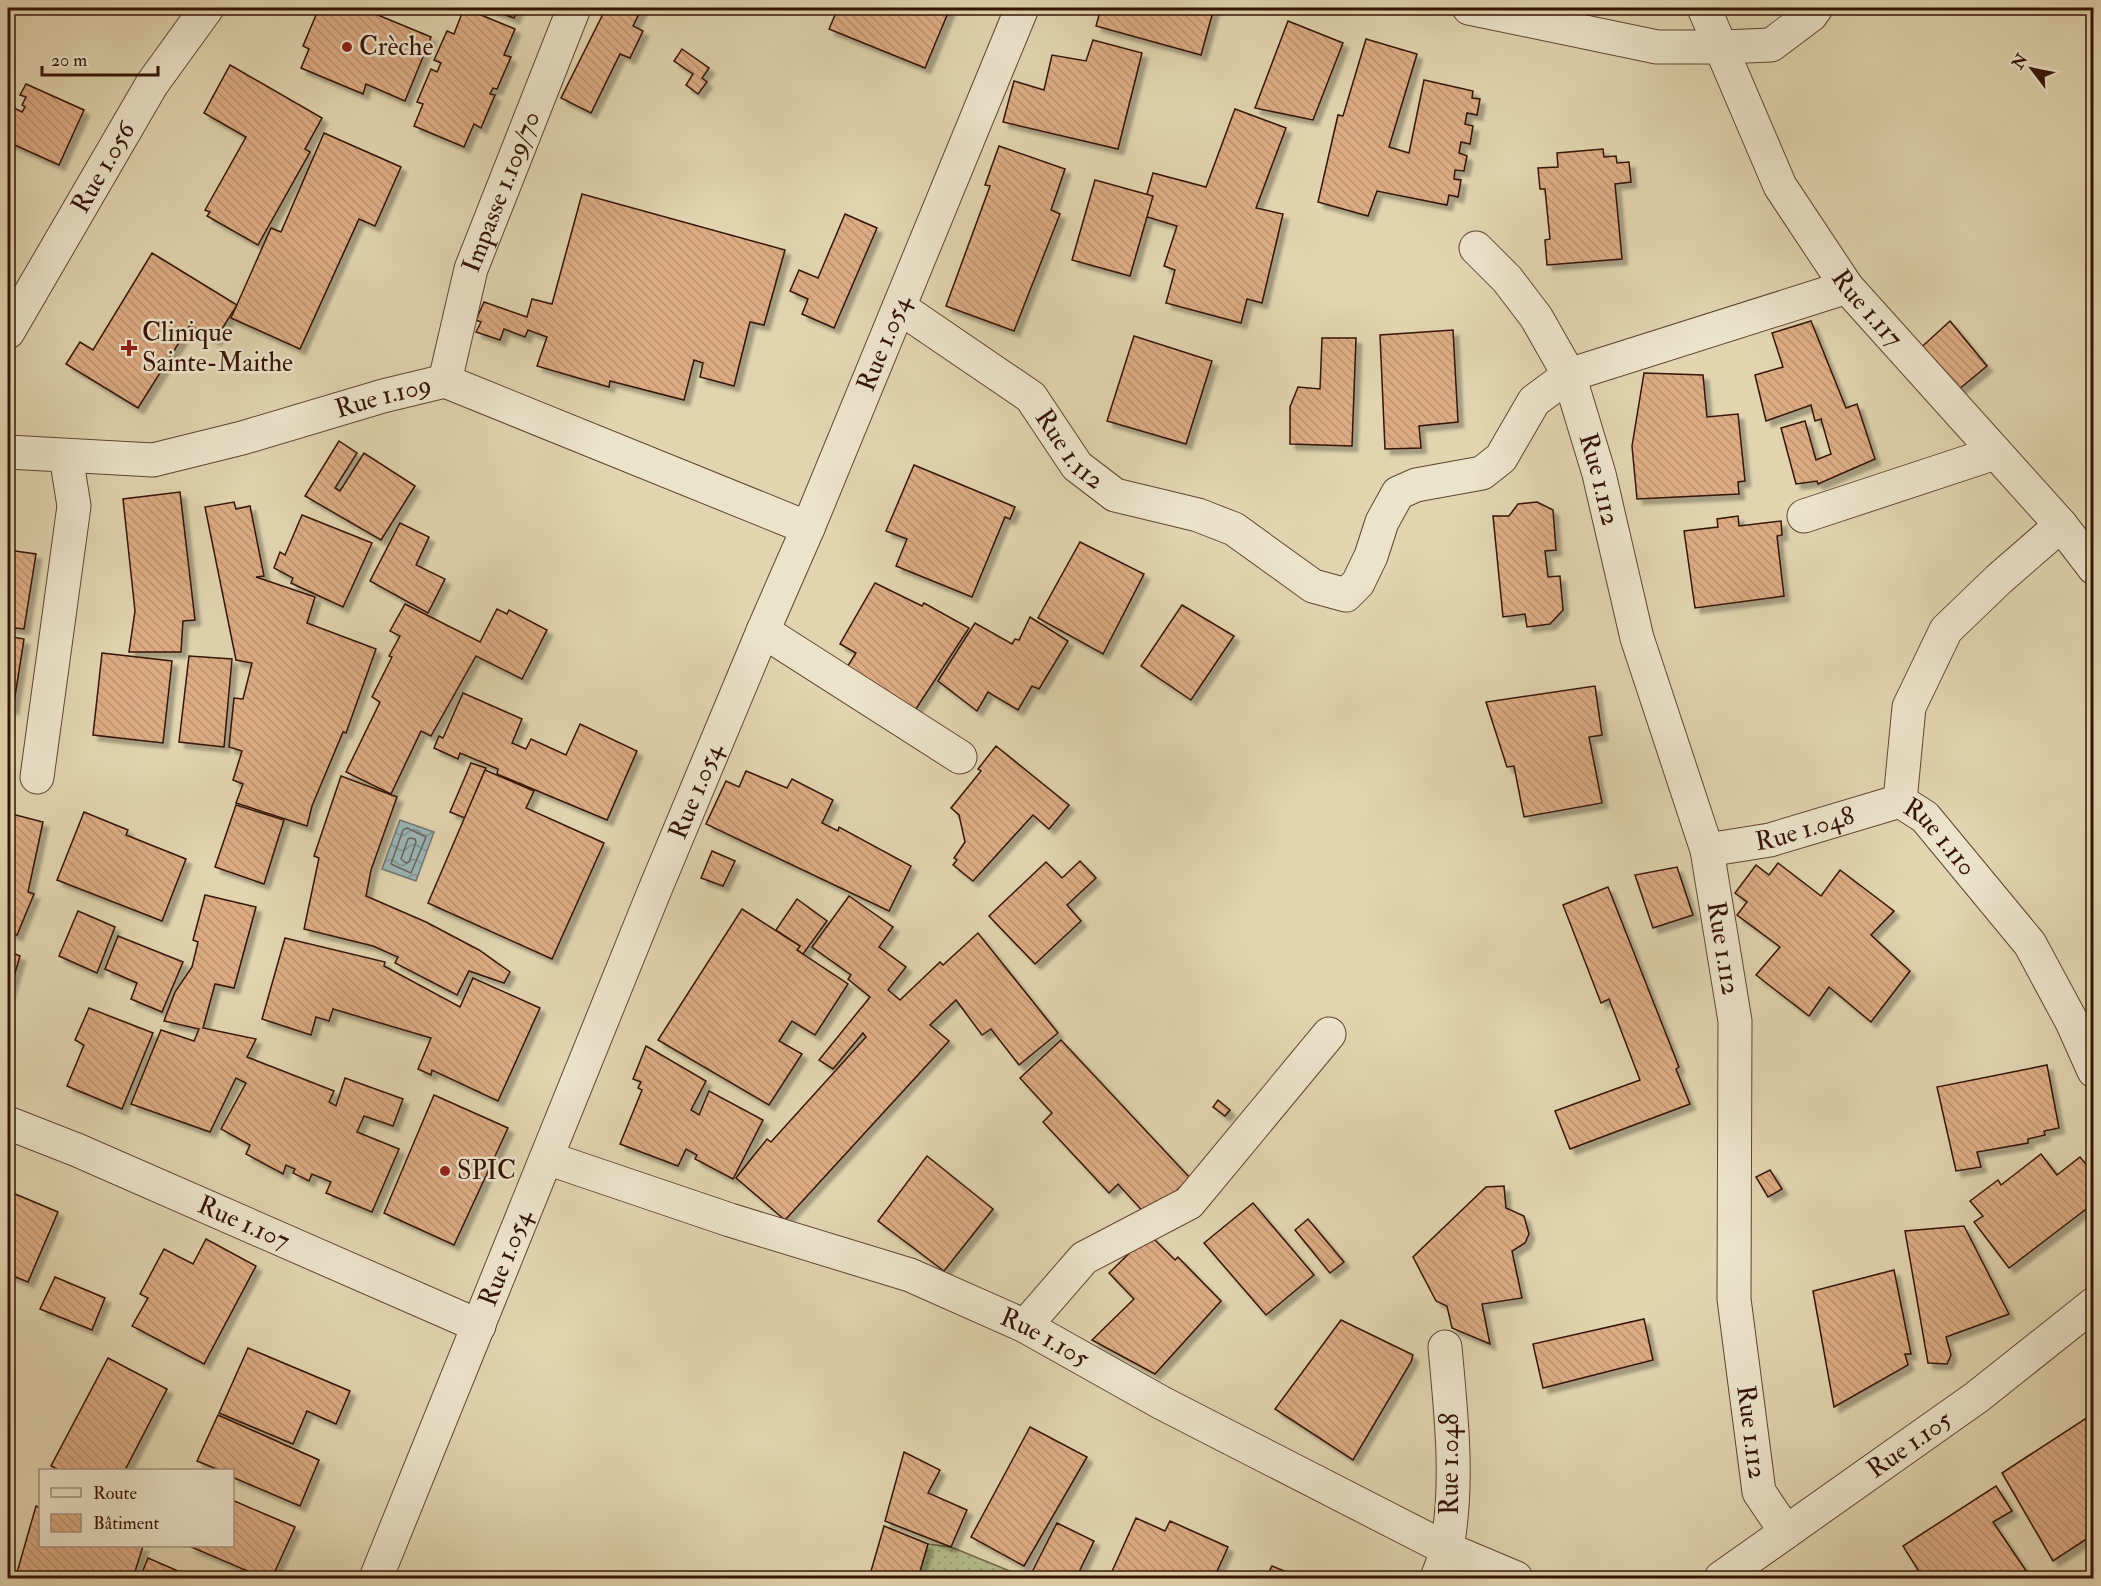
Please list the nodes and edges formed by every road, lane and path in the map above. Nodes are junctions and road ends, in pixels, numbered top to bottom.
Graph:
1 (207, 8) edge
2 (574, 8) edge
3 (1022, 8) edge
4 (1469, 8) edge
5 (1704, 8) edge
6 (1816, 8) edge
7 (1722, 47) junction
8 (1476, 248) dead end
9 (1847, 287) junction
10 (899, 307) junction
11 (8, 332) edge
12 (1569, 375) junction
13 (445, 381) junction
14 (8, 452) edge
15 (1995, 453) junction
16 (66, 456) junction
17 (1804, 516) dead end
18 (2061, 525) junction
19 (808, 528) junction
20 (2094, 568) edge
21 (763, 631) junction
22 (960, 757) dead end
23 (37, 777) dead end
24 (1900, 801) junction
25 (1707, 850) junction
26 (1329, 1034) dead end
27 (2094, 1071) edge
28 (8, 1123) edge
29 (547, 1158) junction
30 (2094, 1304) edge
31 (479, 1326) junction
32 (1025, 1326) junction
33 (1445, 1347) dead end
34 (1786, 1532) junction
35 (1442, 1564) edge
36 (376, 1578) edge
37 (1516, 1578) edge
38 (1721, 1578) edge

1 - 11 street, Rue 1.056
2 - 13 street, Impasse 1.109/70
3 - 10 street, Rue 1.054
4 - 7 street
5 - 7 street, Rue 1.117
6 - 7 street
7 - 9 street, Rue 1.117
8 - 12 street, Rue 1.112
9 - 12 street, Rue 1.112
9 - 15 street, Rue 1.117
10 - 12 street, Rue 1.112
10 - 19 street, Rue 1.054
12 - 25 street, Rue 1.112
13 - 16 street, Rue 1.109
13 - 19 street, Rue 1.109
14 - 16 street, Rue 1.109
15 - 17 street
15 - 18 street, Rue 1.117
16 - 23 street
18 - 20 street, Rue 1.117
18 - 24 street, Rue 1.110
19 - 21 street, Rue 1.054
21 - 22 street
21 - 29 street, Rue 1.054
24 - 25 street, Rue 1.048
24 - 27 street, Rue 1.110
25 - 34 street, Rue 1.112
26 - 32 street
28 - 31 street, Rue 1.107
29 - 31 street, Rue 1.054
29 - 32 street, Rue 1.105
30 - 34 street, Rue 1.105
31 - 36 street, Rue 1.054
32 - 35 street, Rue 1.105
33 - 35 street, Rue 1.048
34 - 38 street, Rue 1.105
35 - 37 street, Rue 1.105

